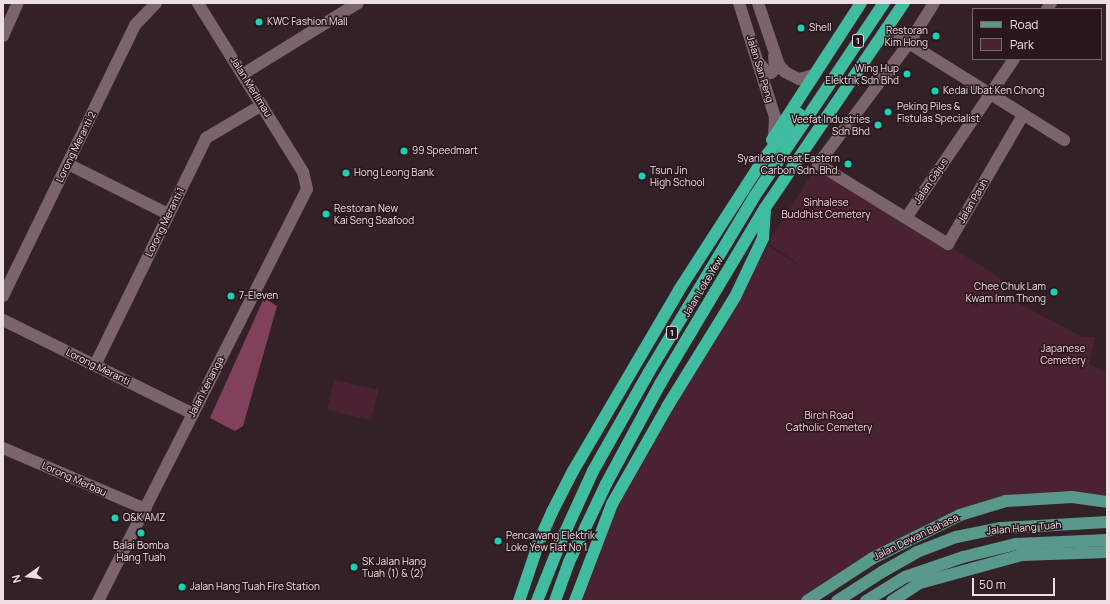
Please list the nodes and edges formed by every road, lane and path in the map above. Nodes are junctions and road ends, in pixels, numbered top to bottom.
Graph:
1 (18, 3) edge
2 (156, 3) edge
3 (198, 3) edge
4 (358, 3) edge
5 (740, 3) edge
6 (758, 3) edge
7 (861, 3) edge
8 (884, 3) edge
9 (904, 3) edge
10 (934, 3) edge
11 (886, 29) junction
12 (3, 36) edge
13 (909, 43) junction
14 (774, 54) junction
15 (1013, 60) edge
16 (758, 62) junction
17 (243, 74) junction
18 (814, 75) junction
19 (832, 78) junction
20 (990, 95) junction
21 (262, 105) junction
22 (1023, 115) junction
23 (774, 136) junction
24 (1064, 140) dead end
25 (762, 161) junction
26 (68, 164) junction
27 (303, 172) joint
28 (765, 208) junction
29 (168, 214) junction
30 (906, 218) junction
31 (3, 296) edge
32 (3, 320) edge
33 (95, 365) junction
34 (193, 414) junction
35 (3, 448) edge
36 (1107, 502) edge
37 (145, 510) junction
38 (1107, 522) edge
39 (1107, 540) edge
40 (1107, 552) edge
41 (98, 601) edge
42 (519, 601) edge
43 (537, 601) edge
44 (555, 601) edge
45 (575, 601) edge
46 (807, 601) edge
47 (837, 601) edge
48 (866, 601) edge
49 (892, 601) edge

1 - 12 street
2 - 26 street, Lorong Meranti 2
3 - 17 street, Jalan Merlimau
4 - 17 street
5 - 16 street, Jalan San Peng
6 - 14 street, Jalan San Peng
7 - 18 highway
8 - 19 highway, Jalan Loke Yew / 1
9 - 11 highway, Jalan Loke Yew / 1
10 - 13 street
11 - 13 street
11 - 28 highway, Jalan Loke Yew / 1
13 - 20 street
13 - 30 street
14 - 16 street
14 - 18 street, Jalan San Peng
15 - 20 street, Jalan Gajus
16 - 23 street, Jalan San Peng
17 - 21 street, Jalan Merlimau
18 - 23 highway
19 - 25 highway
19 - 43 highway, Jalan Loke Yew / 1
20 - 22 street
20 - 30 street, Jalan Gajus
21 - 27 street, Jalan Merlimau
21 - 29 street, Lorong Meranti 1
22 - 24 street
22 - 30 street, Jalan Pauh
23 - 25 highway
25 - 42 highway
26 - 29 street
26 - 31 street, Lorong Meranti 2
27 - 34 street, Jalan Kenanga
28 - 44 highway, Jalan Loke Yew / 1
28 - 45 highway
29 - 33 street, Lorong Meranti 1
32 - 33 street, Lorong Meranti
33 - 34 street, Lorong Meranti
34 - 37 street, Jalan Kenanga
35 - 37 street, Lorong Merbau
36 - 46 main road, Jalan Dewan Bahasa
37 - 41 street, Jalan Kenanga
38 - 47 main road, Jalan Hang Tuah
39 - 48 main road, Jalan Hang Tuah
40 - 49 main road

